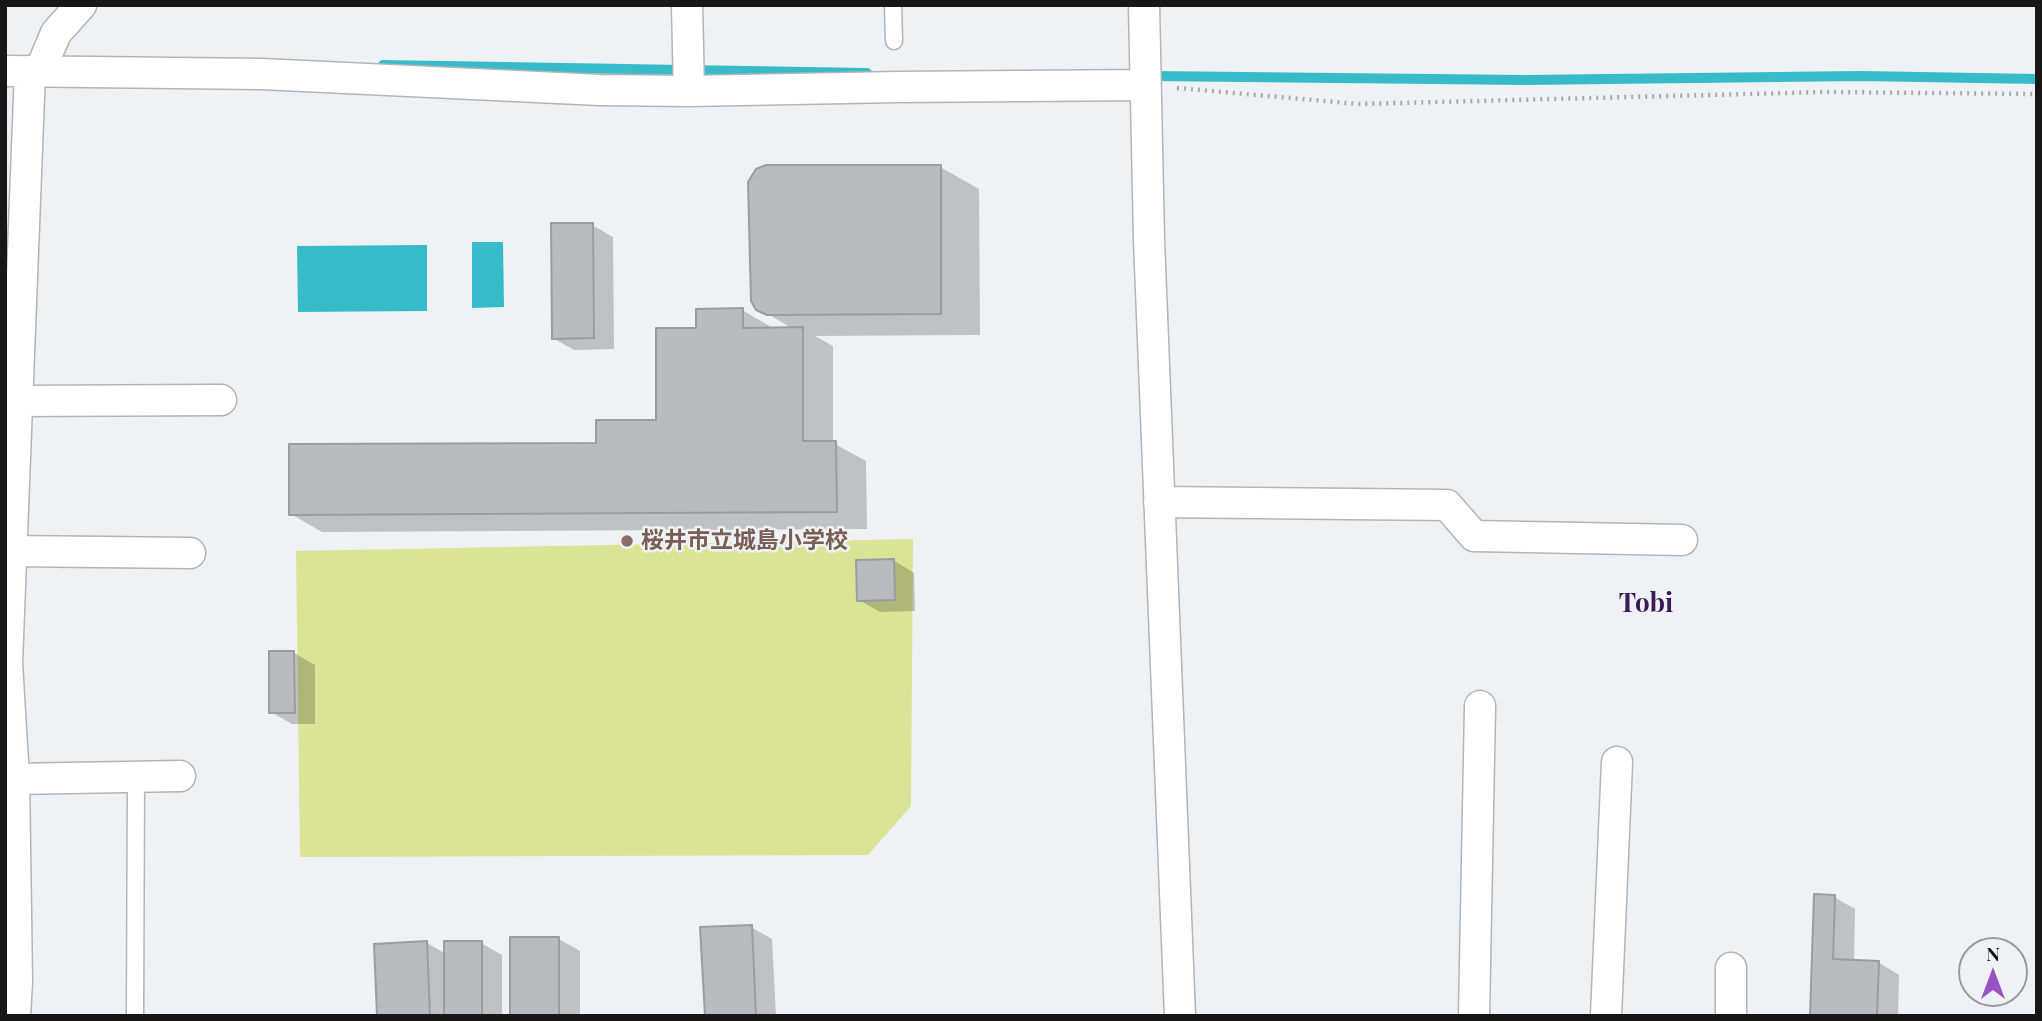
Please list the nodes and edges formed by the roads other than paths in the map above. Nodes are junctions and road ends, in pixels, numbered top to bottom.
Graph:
1 (81, 5) edge
2 (687, 5) edge
3 (893, 5) edge
4 (1144, 5) edge
5 (894, 41) dead end
6 (29, 70) edge
7 (1145, 81) junction
8 (689, 87) junction
9 (221, 400) dead end
10 (17, 401) junction
11 (1159, 502) junction
12 (1682, 540) dead end
13 (11, 551) junction
14 (190, 553) dead end
15 (1480, 706) dead end
16 (1617, 762) dead end
17 (180, 776) dead end
18 (136, 778) junction
19 (14, 779) junction
20 (1731, 968) dead end
21 (15, 1016) edge
22 (135, 1016) edge
23 (1180, 1016) edge
24 (1475, 1016) edge
25 (1606, 1016) edge
26 (1731, 1016) edge

1 - 6 street
2 - 8 street
3 - 5 lane
4 - 7 street
6 - 8 street
6 - 10 street
7 - 8 street
7 - 11 street
9 - 10 street
10 - 13 street
11 - 12 street
11 - 23 street
13 - 14 street
13 - 19 street
15 - 24 street
16 - 25 street
17 - 18 street
18 - 19 street
18 - 22 lane
19 - 21 street
20 - 26 street

